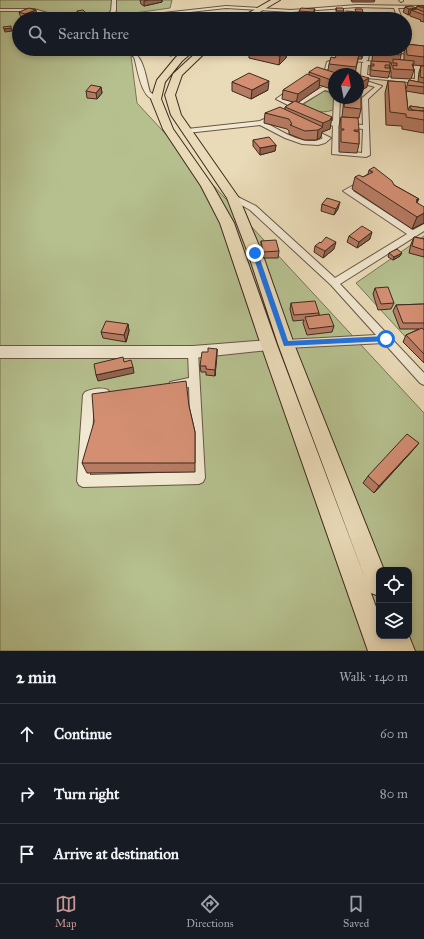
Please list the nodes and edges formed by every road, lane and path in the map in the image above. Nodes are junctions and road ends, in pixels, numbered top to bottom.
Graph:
1 (114, 0) edge
2 (263, 0) edge
3 (276, 0) edge
4 (347, 0) edge
5 (350, 7) junction
6 (424, 7) edge
7 (248, 8) junction
8 (396, 8) junction
9 (410, 8) junction
10 (260, 9) junction
11 (0, 10) edge
12 (417, 11) edge
13 (40, 12) edge
14 (114, 12) edge
15 (178, 12) edge
16 (242, 12) edge
17 (255, 12) edge
18 (397, 12) edge
19 (412, 50) edge
20 (424, 53) edge
21 (137, 56) edge
22 (183, 56) edge
23 (197, 56) edge
24 (366, 56) edge
25 (404, 56) edge
26 (365, 62) junction
27 (403, 66) junction
28 (363, 68) edge
29 (421, 68) edge
30 (328, 73) edge
31 (322, 76) edge
32 (328, 78) edge
33 (364, 78) edge
34 (364, 80) edge
35 (300, 85) edge
36 (328, 89) edge
37 (364, 98) edge
38 (156, 99) junction
39 (338, 104) edge
40 (362, 104) edge
41 (296, 106) junction
42 (278, 114) junction
43 (285, 118) edge
44 (261, 123) junction
45 (300, 124) edge
46 (337, 124) junction
47 (366, 127) junction
48 (187, 131) junction
49 (332, 138) junction
50 (372, 179) edge
51 (233, 198) junction
52 (424, 227) edge
53 (414, 234) junction
54 (334, 284) junction
55 (386, 339) junction
56 (277, 344) junction
57 (0, 352) edge
58 (193, 352) junction
59 (424, 380) edge
60 (194, 382) junction
61 (164, 386) edge
62 (119, 392) edge
63 (376, 578) edge
64 (398, 639) edge
65 (380, 651) edge
66 (403, 651) edge

1 - 14 street
2 - 7 main road
3 - 10 main road
4 - 5 street
5 - 8 street
5 - 10 street
6 - 9 street
7 - 10 street
7 - 15 street
7 - 16 main road
8 - 9 street
8 - 18 street
9 - 12 street
10 - 17 main road
11 - 13 street
19 - 20 street
21 - 38 street
22 - 38 main road
23 - 48 main road
24 - 26 street
25 - 27 street
26 - 27 street
26 - 28 street
26 - 30 street
27 - 29 street
29 - 33 street
31 - 32 street
34 - 37 street
35 - 41 street
36 - 41 street
38 - 56 main road
39 - 46 street
40 - 47 street
41 - 42 street
41 - 46 street
42 - 43 street
42 - 44 street
44 - 48 street
44 - 49 street
45 - 49 street
46 - 47 street
46 - 49 street
47 - 49 street
48 - 51 main road
50 - 53 street
51 - 54 street
51 - 56 main road
52 - 53 street
53 - 54 street
54 - 55 street
55 - 56 street
55 - 59 street
56 - 58 street
56 - 63 main road
56 - 65 main road
57 - 58 street
58 - 60 street
60 - 61 street
60 - 62 street
64 - 66 main road

